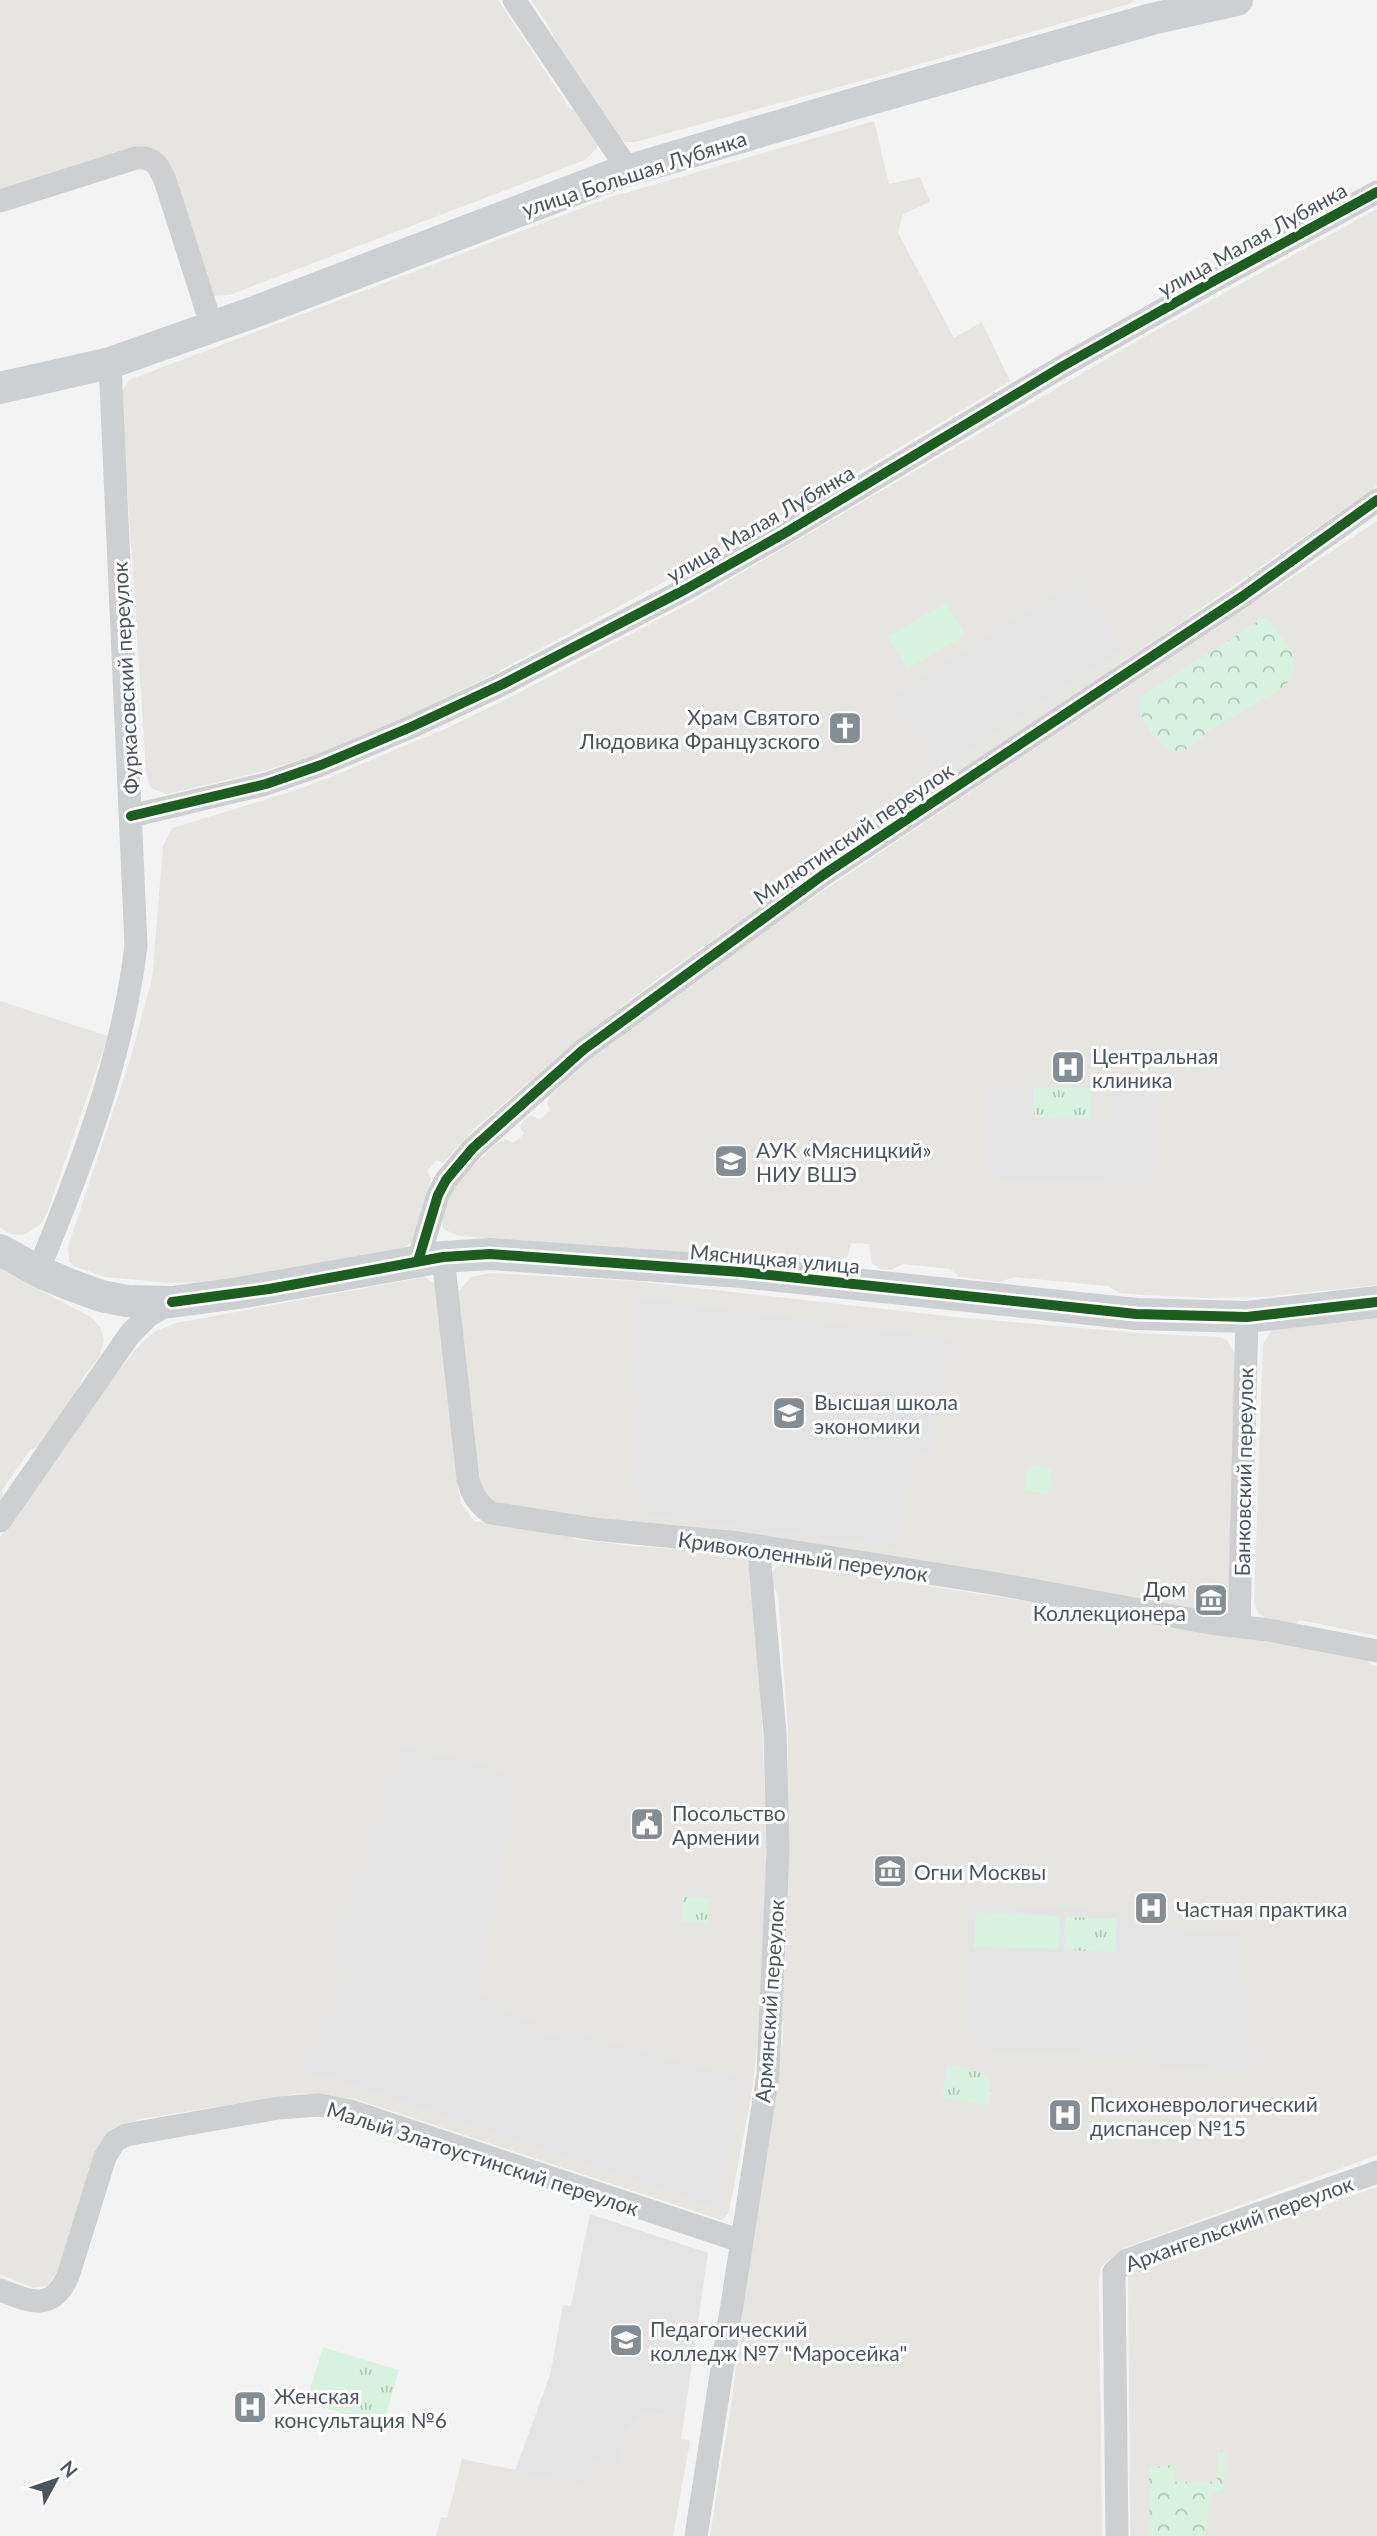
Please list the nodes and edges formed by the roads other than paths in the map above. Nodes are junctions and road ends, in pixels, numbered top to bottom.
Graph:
1 (514, 0) edge
2 (1237, 0) edge
3 (1149, 9) edge
4 (629, 171) junction
5 (1377, 192) edge
6 (0, 201) edge
7 (212, 327) junction
8 (110, 363) junction
9 (1, 384) edge
10 (1377, 500) edge
11 (131, 816) junction
12 (0, 1250) edge
13 (430, 1259) junction
14 (38, 1271) junction
15 (172, 1302) junction
16 (1377, 1302) edge
17 (1247, 1317) junction
18 (0, 1521) edge
19 (761, 1547) junction
20 (1239, 1626) junction
21 (1377, 1651) edge
22 (1377, 2172) edge
23 (741, 2241) junction
24 (0, 2290) edge
25 (696, 2536) edge
26 (1117, 2536) edge

1 - 4 street
2 - 3 main road, улица Большая Лубянка
3 - 4 main road, улица Большая Лубянка
4 - 7 main road, улица Большая Лубянка
5 - 11 street, улица Малая Лубянка
6 - 7 street
7 - 8 main road, улица Большая Лубянка
8 - 9 main road, улица Большая Лубянка
8 - 11 street, Фуркасовский переулок
10 - 13 street, Милютинский переулок
11 - 14 street, Фуркасовский переулок
12 - 14 main road, Мясницкая улица
13 - 15 main road, Мясницкая улица
13 - 17 main road, Мясницкая улица
13 - 19 street, Кривоколенный переулок
14 - 15 main road, Мясницкая улица
15 - 18 street
16 - 17 main road, Мясницкая улица
17 - 20 street, Банковский переулок
19 - 20 street, Кривоколенный переулок
19 - 23 street, Армянский переулок
20 - 21 street, Кривоколенный переулок
22 - 26 street, Архангельский переулок
23 - 24 street, Малый Златоустинский переулок
23 - 25 street, Армянский переулок

